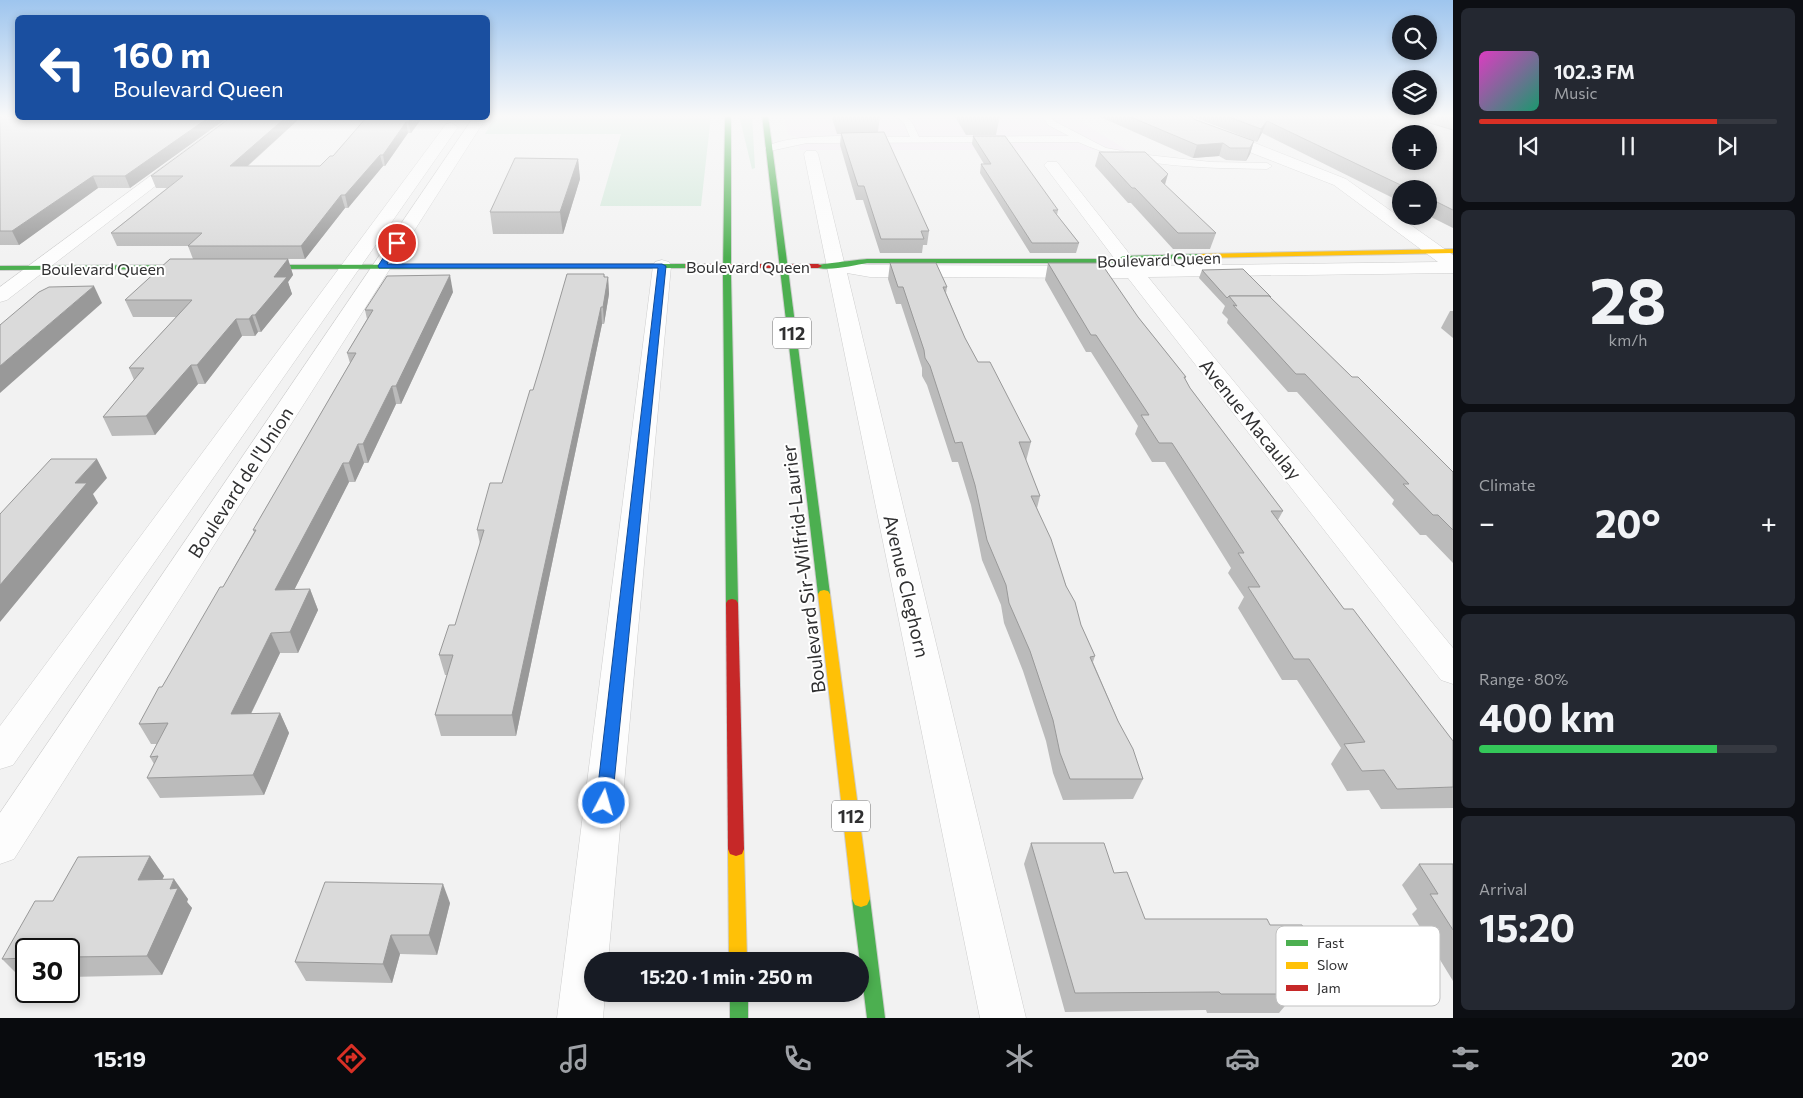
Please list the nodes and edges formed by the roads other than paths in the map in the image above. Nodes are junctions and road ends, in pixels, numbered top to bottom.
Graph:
1 (178, 163) edge
2 (426, 163) edge
3 (450, 163) edge
4 (728, 163) edge
5 (772, 163) edge
6 (815, 163) edge
7 (1193, 163) edge
8 (1292, 163) edge
9 (1052, 166) dead end
10 (1267, 166) dead end
11 (1446, 252) edge
12 (1129, 265) junction
13 (352, 266) junction
14 (382, 266) junction
15 (662, 266) junction
16 (728, 266) junction
17 (783, 266) junction
18 (836, 266) junction
19 (1453, 266) edge
20 (210, 267) edge
21 (240, 267) edge
22 (0, 268) edge
23 (38, 268) junction
24 (0, 296) edge
25 (1453, 671) edge
26 (0, 754) edge
27 (0, 846) edge
28 (738, 952) edge
29 (739, 1002) edge
30 (580, 1018) edge
31 (739, 1018) edge
32 (876, 1018) edge
33 (1003, 1018) edge

1 - 23 street
2 - 13 street, Boulevard de l'Union
3 - 14 street, Boulevard de l'Union
4 - 16 main road
5 - 17 main road, Boulevard Sir-Wilfrid-Laurier / 112
6 - 18 street, Avenue Cleghorn
7 - 10 lane
8 - 11 street
9 - 12 street, Avenue Macaulay
11 - 12 main road, Boulevard Queen
11 - 19 street
12 - 18 street, Boulevard Queen
12 - 19 street, Boulevard Queen
12 - 25 street, Avenue Macaulay
13 - 14 main road, Boulevard Queen
13 - 21 main road, Boulevard Queen
13 - 26 street, Boulevard de l'Union
14 - 15 main road, Boulevard Queen
14 - 27 street, Boulevard de l'Union
15 - 16 main road, Boulevard Queen
15 - 30 street
16 - 17 main road, Boulevard Queen
16 - 28 main road
17 - 18 main road, Boulevard Queen
17 - 32 main road, Boulevard Sir-Wilfrid-Laurier / 112
18 - 33 street, Avenue Cleghorn
20 - 23 main road, Boulevard Queen
22 - 23 main road, Boulevard Queen
23 - 24 street
29 - 31 main road

